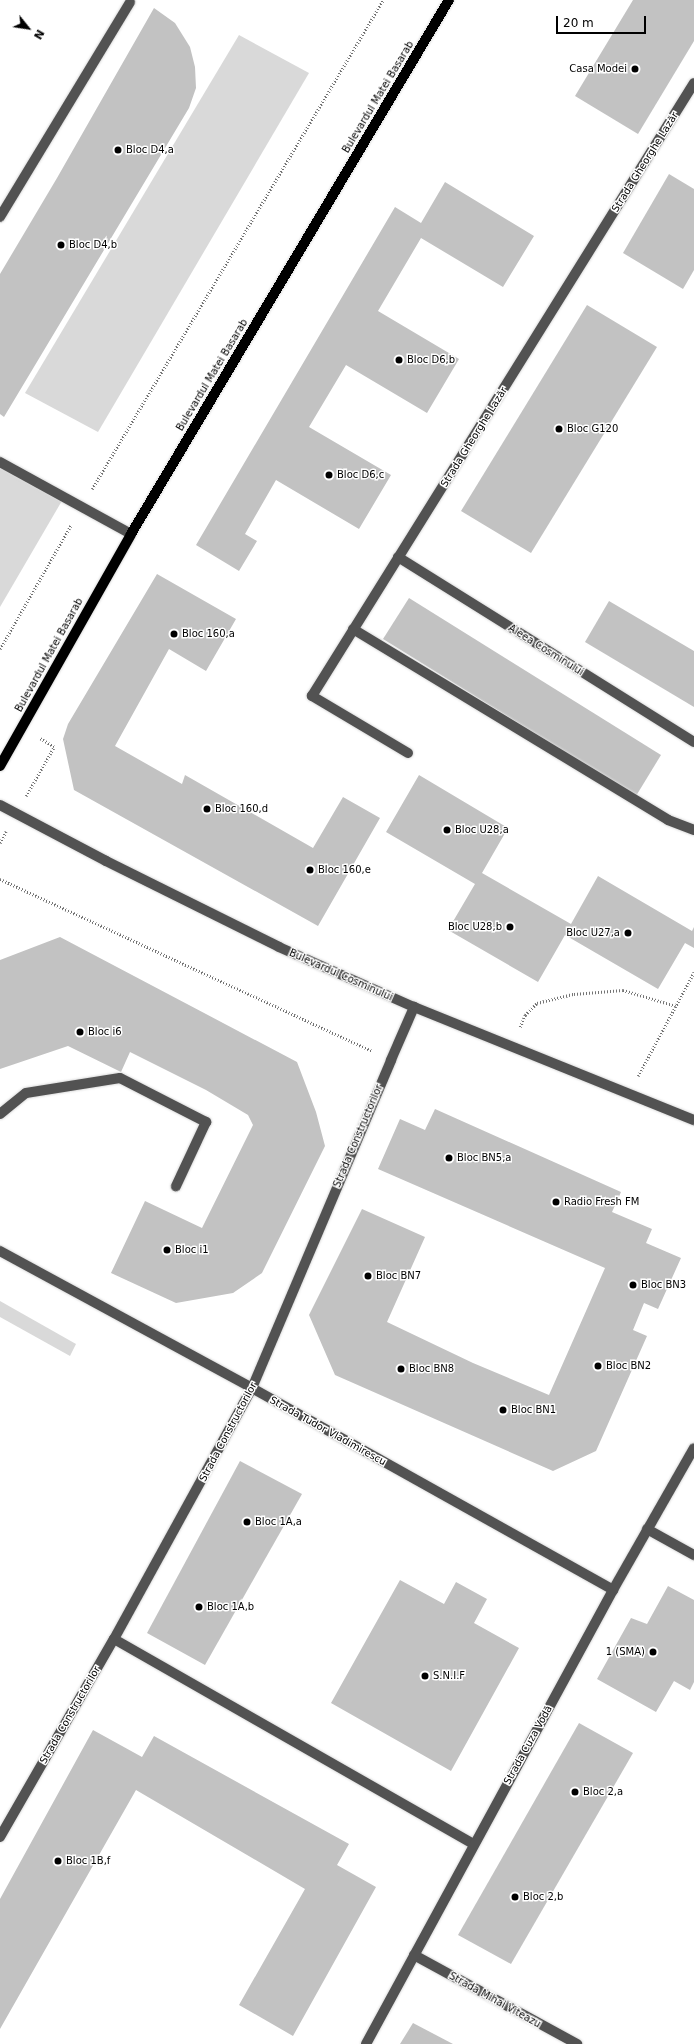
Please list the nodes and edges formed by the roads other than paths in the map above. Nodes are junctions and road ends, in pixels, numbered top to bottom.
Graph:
1 (449, 0) edge
2 (130, 2) dead end
3 (694, 83) edge
4 (0, 217) edge
5 (0, 462) edge
6 (130, 534) junction
7 (398, 557) junction
8 (353, 629) junction
9 (694, 742) edge
10 (408, 753) dead end
11 (0, 766) edge
12 (0, 805) edge
13 (694, 830) edge
14 (414, 1007) junction
15 (0, 1114) edge
16 (694, 1120) edge
17 (176, 1186) dead end
18 (0, 1251) edge
19 (252, 1388) junction
20 (694, 1448) edge
21 (647, 1529) junction
22 (694, 1555) edge
23 (613, 1590) junction
24 (114, 1639) junction
25 (0, 1837) edge
26 (474, 1844) junction
27 (414, 1955) junction
28 (366, 2044) edge
29 (577, 2044) edge

1 - 6 main road, Bulevardul Matei Basarab
2 - 4 street
3 - 7 street, Strada Gheorghe Lazăr
5 - 6 street
6 - 11 main road, Bulevardul Matei Basarab
7 - 8 street, Strada Gheorghe Lazăr
7 - 9 street, Aleea Cosminului
8 - 10 street, Strada Gheorghe Lazăr
8 - 13 street
12 - 14 street, Bulevardul Cosminului
14 - 16 street, Bulevardul Cosminului
14 - 19 street, Strada Constructorilor
15 - 17 street
18 - 19 street, Strada Tudor Vladimirescu
19 - 23 street, Strada Tudor Vladimirescu
19 - 24 street, Strada Constructorilor
20 - 21 street, Strada Cuza Vodă
21 - 22 street
21 - 23 street, Strada Cuza Vodă
23 - 26 street, Strada Cuza Vodă
24 - 25 street, Strada Constructorilor
24 - 26 street
26 - 27 street, Strada Cuza Vodă
27 - 28 street, Strada Cuza Vodă
27 - 29 street, Strada Mihai Viteazu

